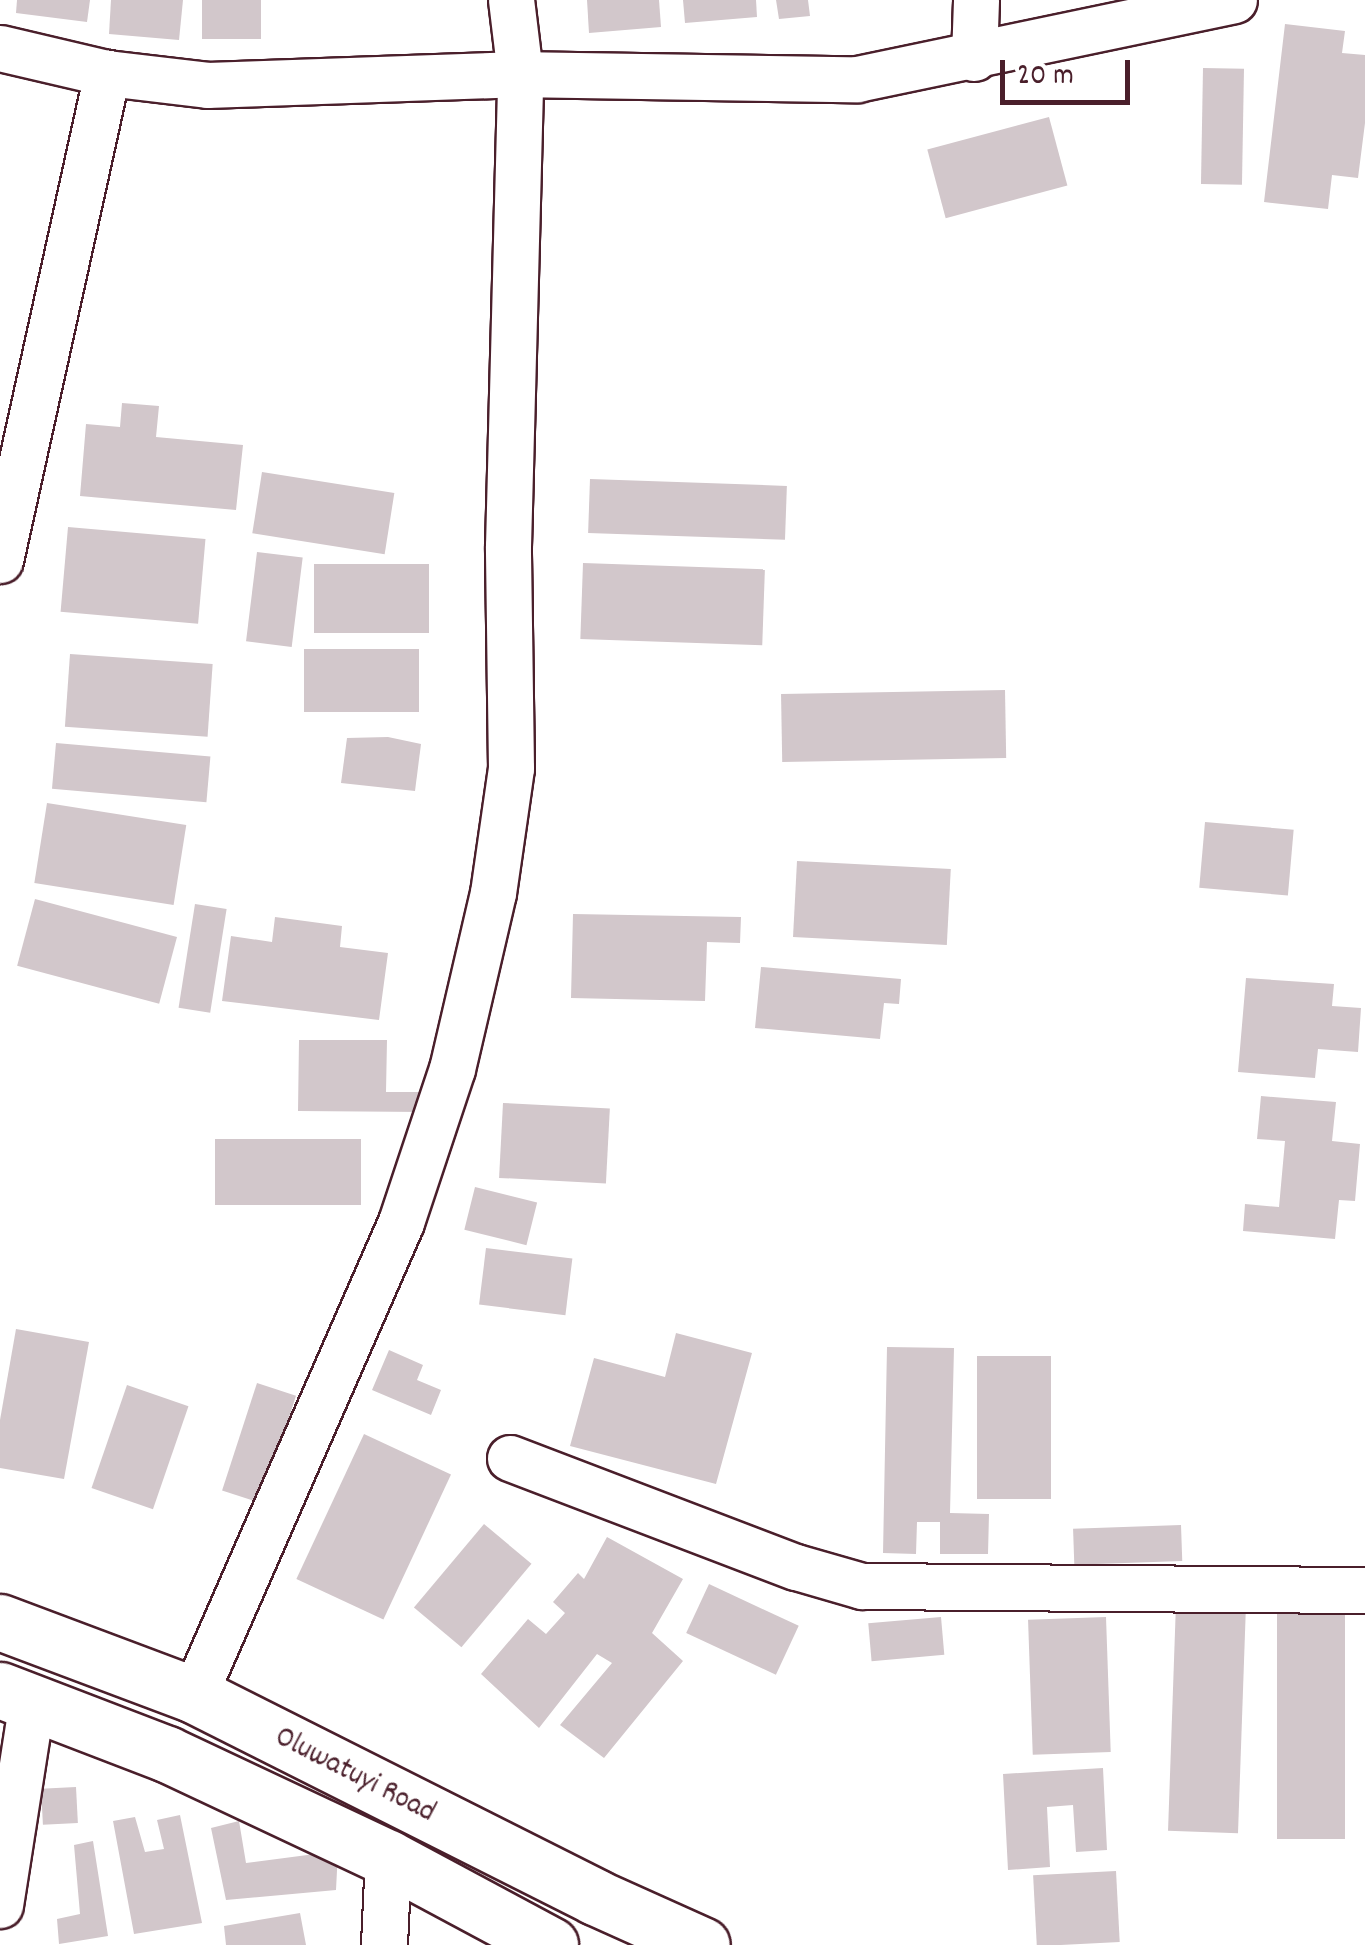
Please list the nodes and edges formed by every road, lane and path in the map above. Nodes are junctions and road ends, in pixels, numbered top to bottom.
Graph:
1 (511, 0) edge
2 (976, 0) edge
3 (1234, 0) edge
4 (0, 48) edge
5 (974, 58) junction
6 (107, 73) junction
7 (520, 74) junction
8 (0, 560) edge
9 (510, 1458) dead end
10 (1365, 1590) edge
11 (0, 1622) edge
12 (194, 1695) junction
13 (16, 1696) edge
14 (388, 1858) junction
15 (0, 1905) edge
16 (384, 1945) edge
17 (550, 1945) edge
18 (702, 1945) edge

1 - 7 street
2 - 5 street
3 - 5 street
4 - 6 street
5 - 7 street
6 - 7 street
6 - 8 street
7 - 12 street
9 - 10 street
11 - 12 street, Oluwatuyi Road
12 - 18 street, Oluwatuyi Road
13 - 14 street, Oluwatuyi Road
13 - 15 street
14 - 16 street
14 - 17 street, Oluwatuyi Road

